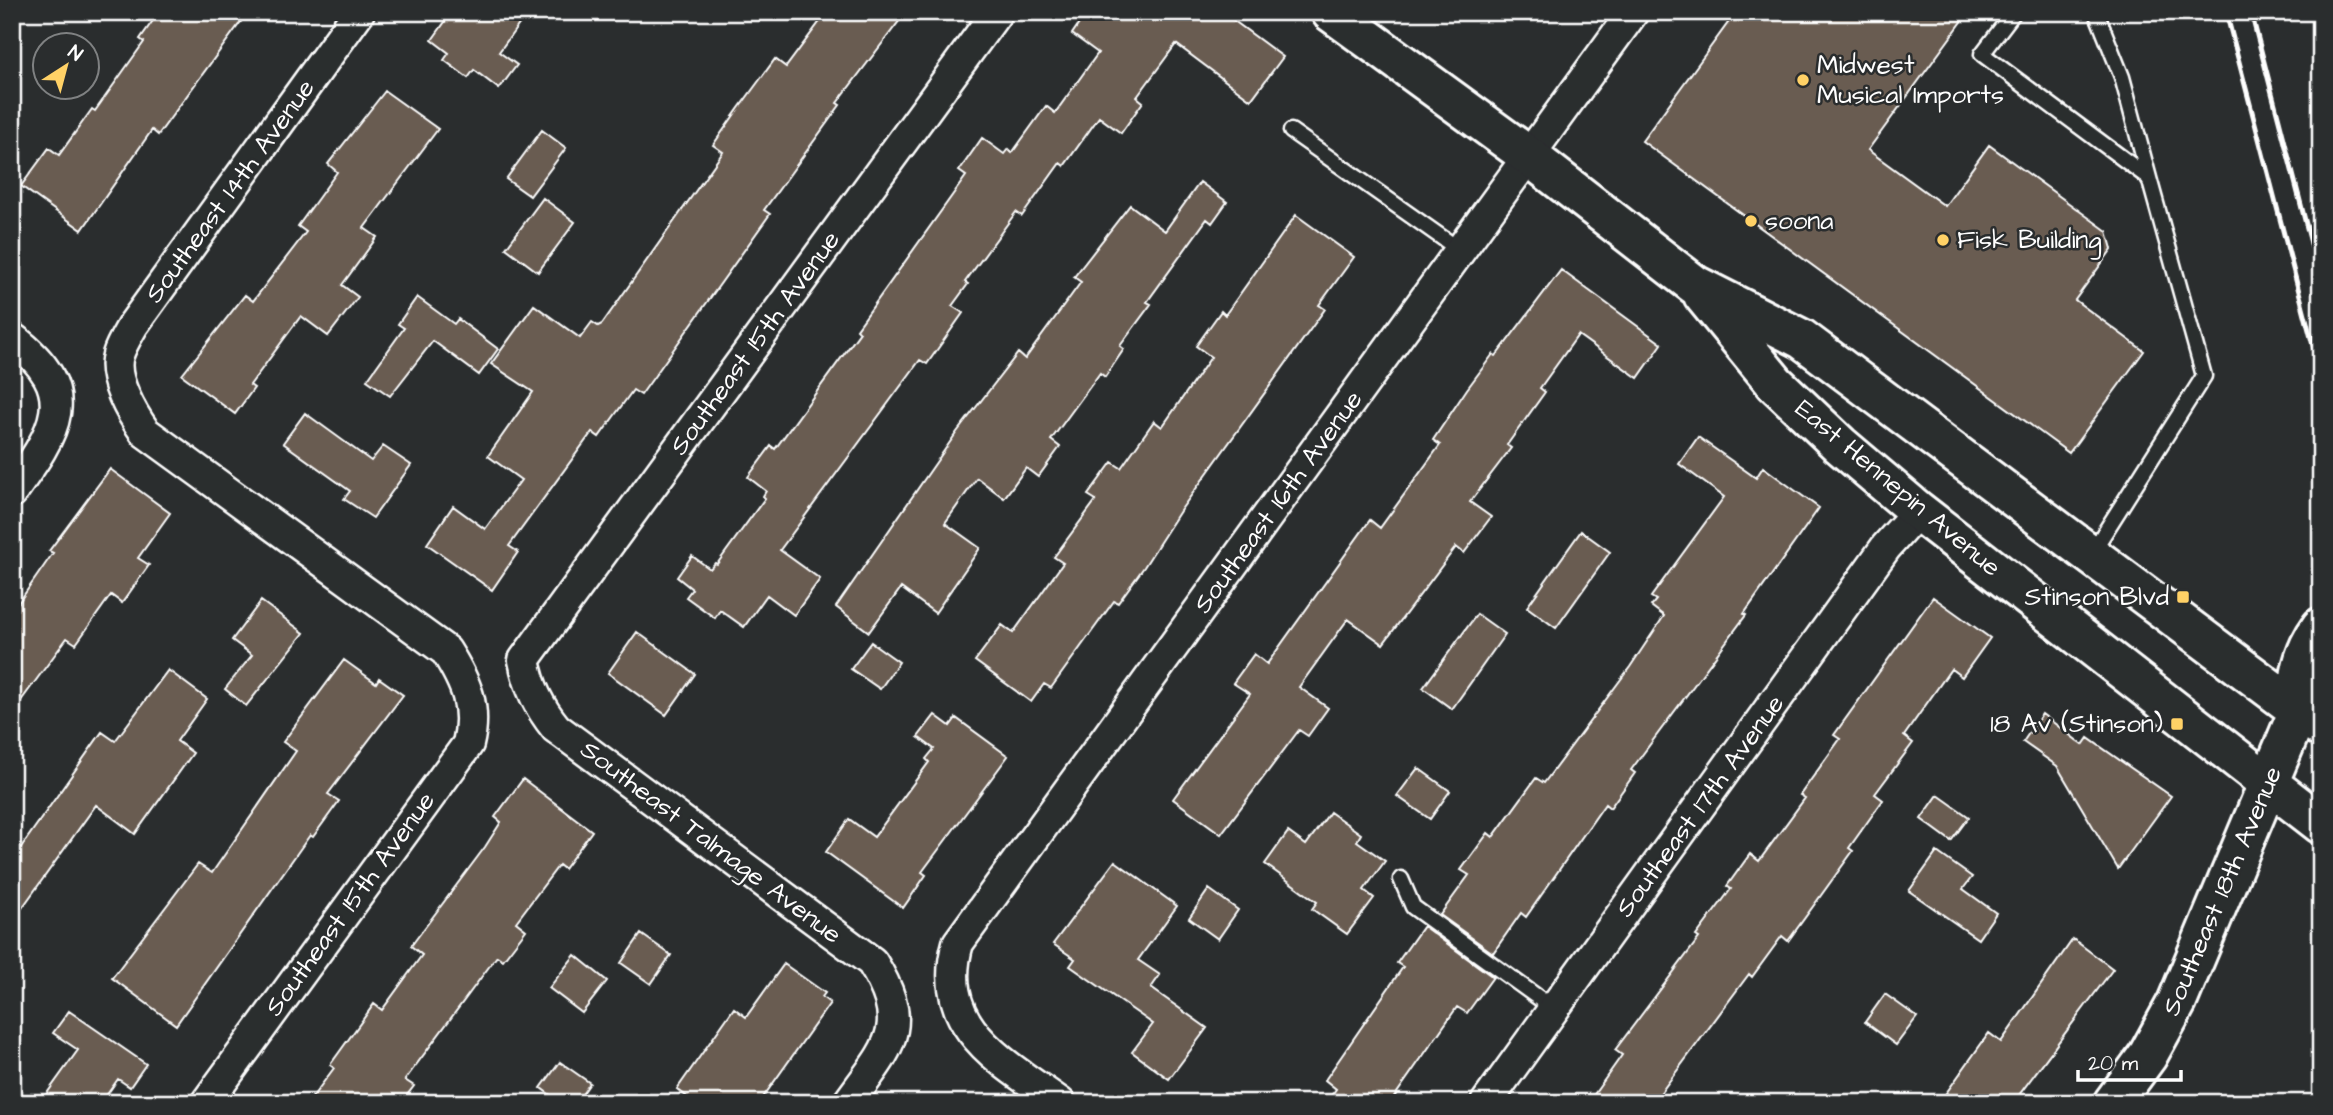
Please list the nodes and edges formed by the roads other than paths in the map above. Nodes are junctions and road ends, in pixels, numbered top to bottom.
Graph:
1 (359, 12) edge
2 (997, 12) edge
3 (1331, 12) edge
4 (1633, 12) edge
5 (2014, 12) edge
6 (2096, 12) edge
7 (1291, 131) dead end
8 (1530, 157) junction
9 (2149, 178) junction
10 (1461, 251) junction
11 (1695, 285) junction
12 (12, 338) edge
13 (12, 492) edge
14 (1918, 511) junction
15 (2090, 555) junction
16 (2321, 627) edge
17 (527, 678) joint
18 (472, 698) joint
19 (2313, 713) edge
20 (2270, 784) junction
21 (2321, 824) edge
22 (1401, 879) dead end
23 (1554, 1009) junction
24 (206, 1103) edge
25 (848, 1103) edge
26 (1059, 1103) edge
27 (1486, 1103) edge
28 (2113, 1103) edge

1 - 18 street, Southeast 14th Avenue
2 - 17 street, Southeast 15th Avenue
3 - 8 main road, East Hennepin Avenue
4 - 8 street, Southeast 16th Avenue
5 - 9 lane
6 - 9 lane
7 - 10 lane
8 - 10 street, Southeast 16th Avenue
8 - 11 main road, East Hennepin Avenue
9 - 15 lane
10 - 26 street, Southeast 16th Avenue
11 - 14 main road, East Hennepin Avenue
11 - 15 main road, East Hennepin Avenue
12 - 13 street
14 - 20 main road, East Hennepin Avenue
14 - 23 street, Southeast 17th Avenue
15 - 19 main road, East Hennepin Avenue
16 - 19 main road
17 - 25 street, Southeast Talmage Avenue
18 - 24 street, Southeast 15th Avenue
19 - 20 main road, Southeast 18th Avenue
20 - 21 main road, East Hennepin Avenue
20 - 28 main road, Southeast 18th Avenue
22 - 23 lane
23 - 27 street, Southeast 17th Avenue

